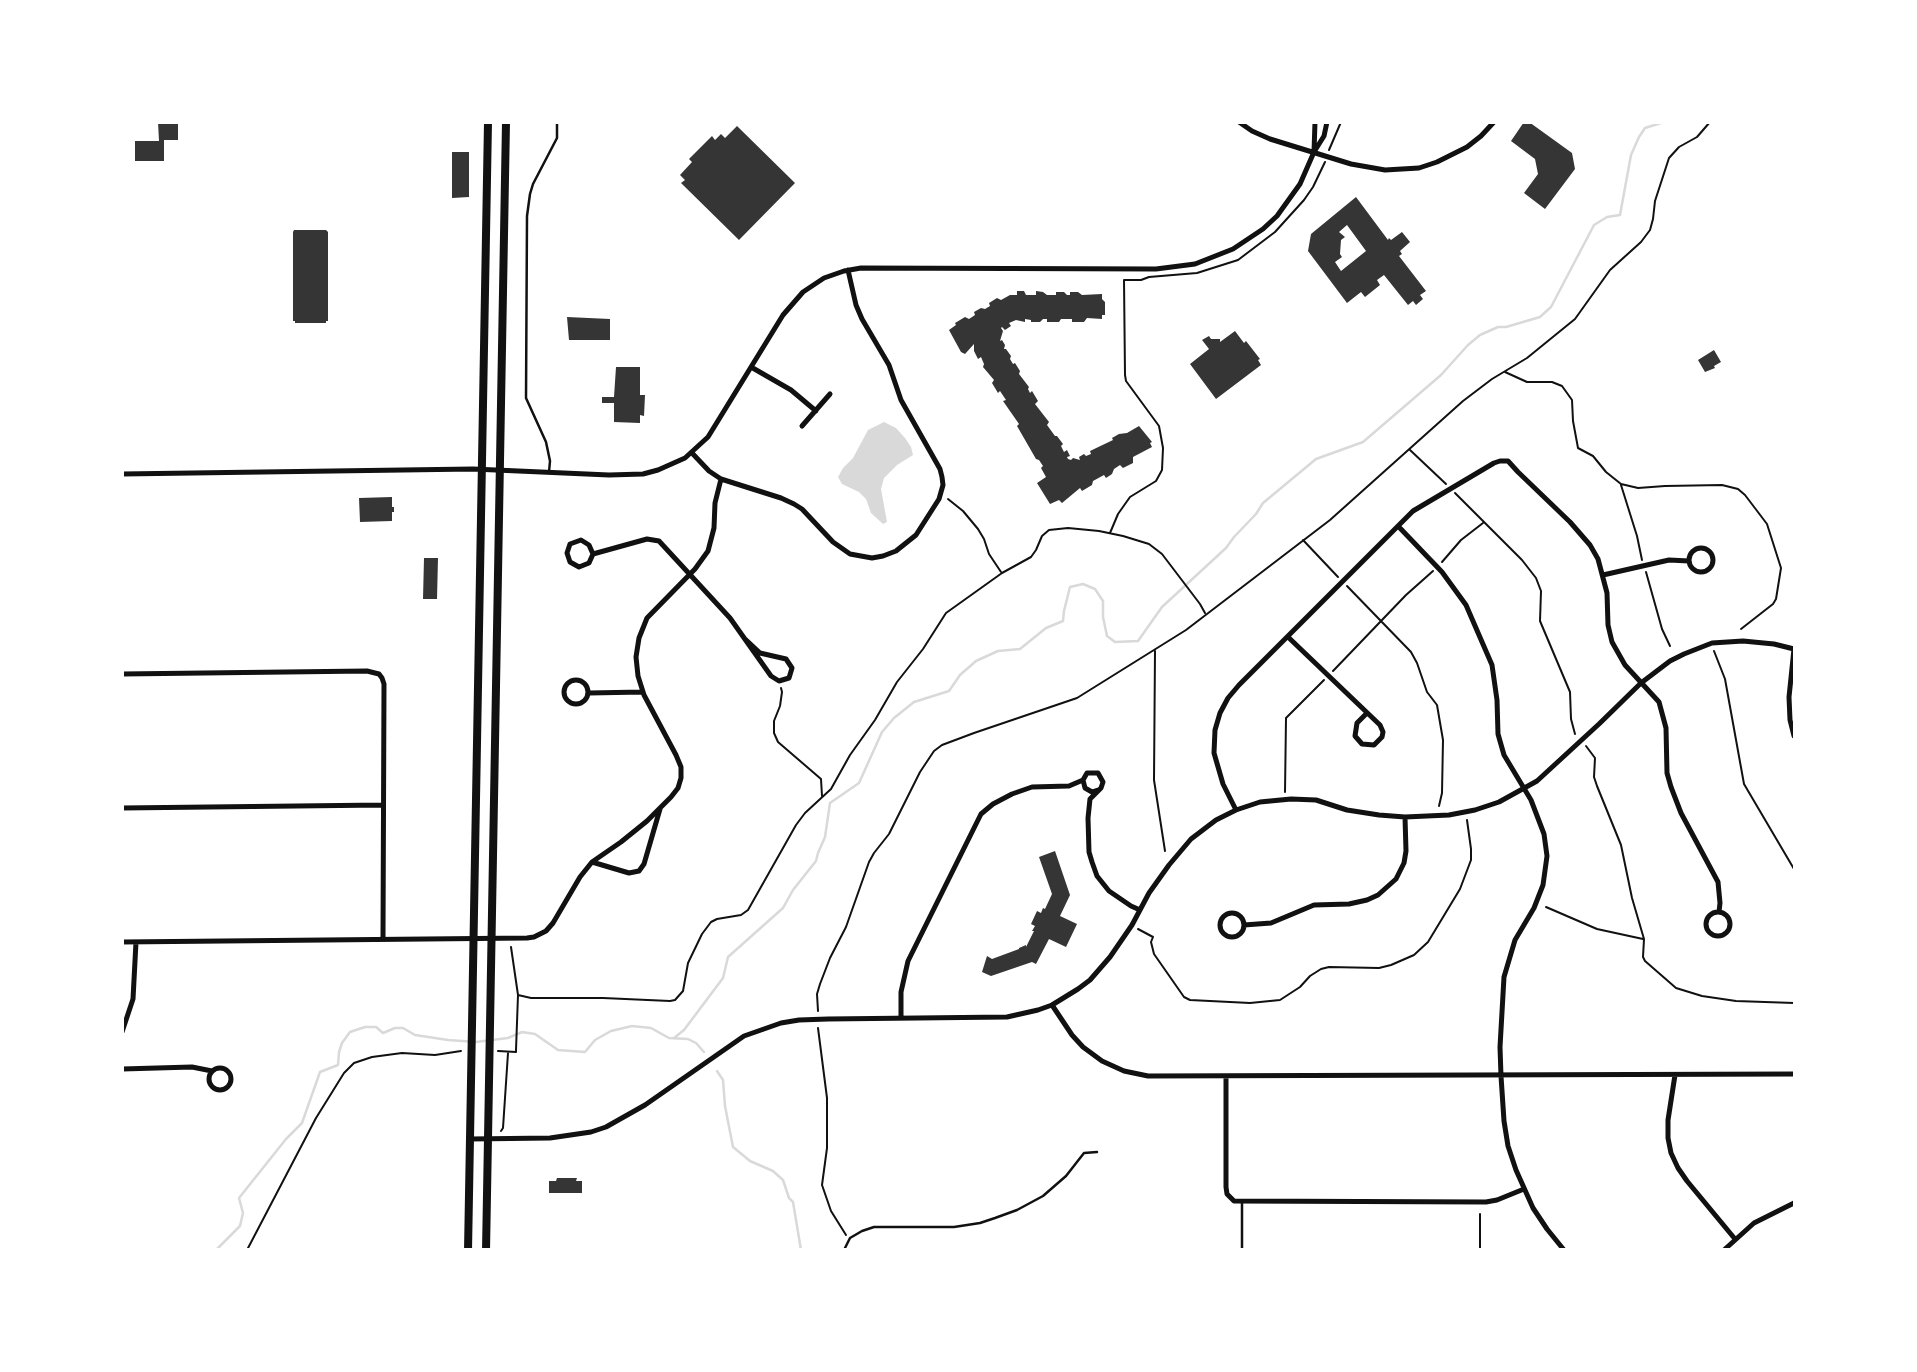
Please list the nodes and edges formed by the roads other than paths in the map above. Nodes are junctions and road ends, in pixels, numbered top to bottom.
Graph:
1 (488, 122) edge
2 (506, 122) edge
3 (557, 122) edge
4 (1239, 122) edge
5 (1315, 122) edge
6 (1326, 122) edge
7 (1494, 122) edge
8 (1314, 152) junction
9 (848, 270) junction
10 (751, 367) junction
11 (830, 394) dead end
12 (816, 411) junction
13 (802, 426) dead end
14 (692, 453) junction
15 (482, 470) junction
16 (499, 470) junction
17 (549, 473) junction
18 (122, 474) edge
19 (722, 479) junction
20 (1398, 526) junction
21 (593, 554) junction
22 (1689, 561) junction
23 (689, 575) junction
24 (1604, 575) junction
25 (1288, 637) junction
26 (745, 639) junction
27 (1794, 649) edge
28 (122, 674) edge
29 (1641, 683) junction
30 (643, 692) junction
31 (589, 693) junction
32 (1367, 713) junction
33 (1794, 736) edge
34 (1083, 780) junction
35 (1524, 789) junction
36 (1098, 790) junction
37 (383, 804) junction
38 (122, 808) edge
39 (660, 808) junction
40 (1236, 810) junction
41 (1405, 817) junction
42 (592, 862) junction
43 (1140, 910) junction
44 (1719, 912) junction
45 (1244, 925) junction
46 (473, 938) junction
47 (492, 938) junction
48 (383, 939) junction
49 (122, 942) edge
50 (136, 942) junction
51 (1052, 1005) junction
52 (901, 1018) junction
53 (122, 1032) edge
54 (122, 1069) edge
55 (212, 1071) junction
56 (1794, 1074) edge
57 (1675, 1075) junction
58 (1501, 1076) junction
59 (1226, 1077) junction
60 (470, 1139) junction
61 (489, 1139) junction
62 (1097, 1152) dead end
63 (1524, 1189) junction
64 (1242, 1202) junction
65 (1794, 1203) edge
66 (1735, 1239) junction
67 (468, 1250) edge
68 (486, 1250) edge
69 (844, 1250) edge
70 (1242, 1250) edge
71 (1564, 1250) edge
72 (1724, 1250) edge

1 - 15 main road
2 - 16 main road
3 - 17 lane
4 - 8 street
5 - 8 street
6 - 8 street
7 - 8 street
8 - 9 street
9 - 10 street
9 - 19 street
10 - 12 street
10 - 14 street
11 - 12 street
12 - 13 street
14 - 17 street
14 - 19 street
15 - 16 street
15 - 18 street
15 - 46 main road
16 - 17 street
16 - 47 main road
19 - 23 street
20 - 24 street
20 - 25 street
20 - 35 street
21 - 21 street
21 - 23 street
22 - 22 street
22 - 24 street
23 - 26 street
23 - 30 street
24 - 29 street
25 - 32 street
25 - 40 street
26 - 26 street
27 - 29 street
27 - 33 street
28 - 37 street
29 - 35 street
29 - 44 street
30 - 31 street
30 - 39 street
31 - 31 street
32 - 32 street
34 - 36 street
34 - 36 street
34 - 52 street
35 - 41 street
35 - 58 street
36 - 43 street
37 - 38 street
37 - 48 street
39 - 42 street
39 - 42 street
40 - 41 street
40 - 43 street
41 - 45 street
42 - 47 street
43 - 51 street
44 - 44 street
45 - 45 street
46 - 47 street
46 - 48 street
46 - 60 main road
47 - 61 main road
48 - 50 street
49 - 50 street
50 - 53 street
51 - 52 street
51 - 59 street
52 - 61 street
54 - 55 street
55 - 55 street
56 - 57 street
57 - 58 street
57 - 66 street
58 - 59 street
58 - 63 street
59 - 64 street
60 - 61 street
60 - 67 main road
61 - 68 main road
62 - 69 lane
63 - 64 street
63 - 71 street
64 - 70 lane
65 - 66 street
66 - 72 street

